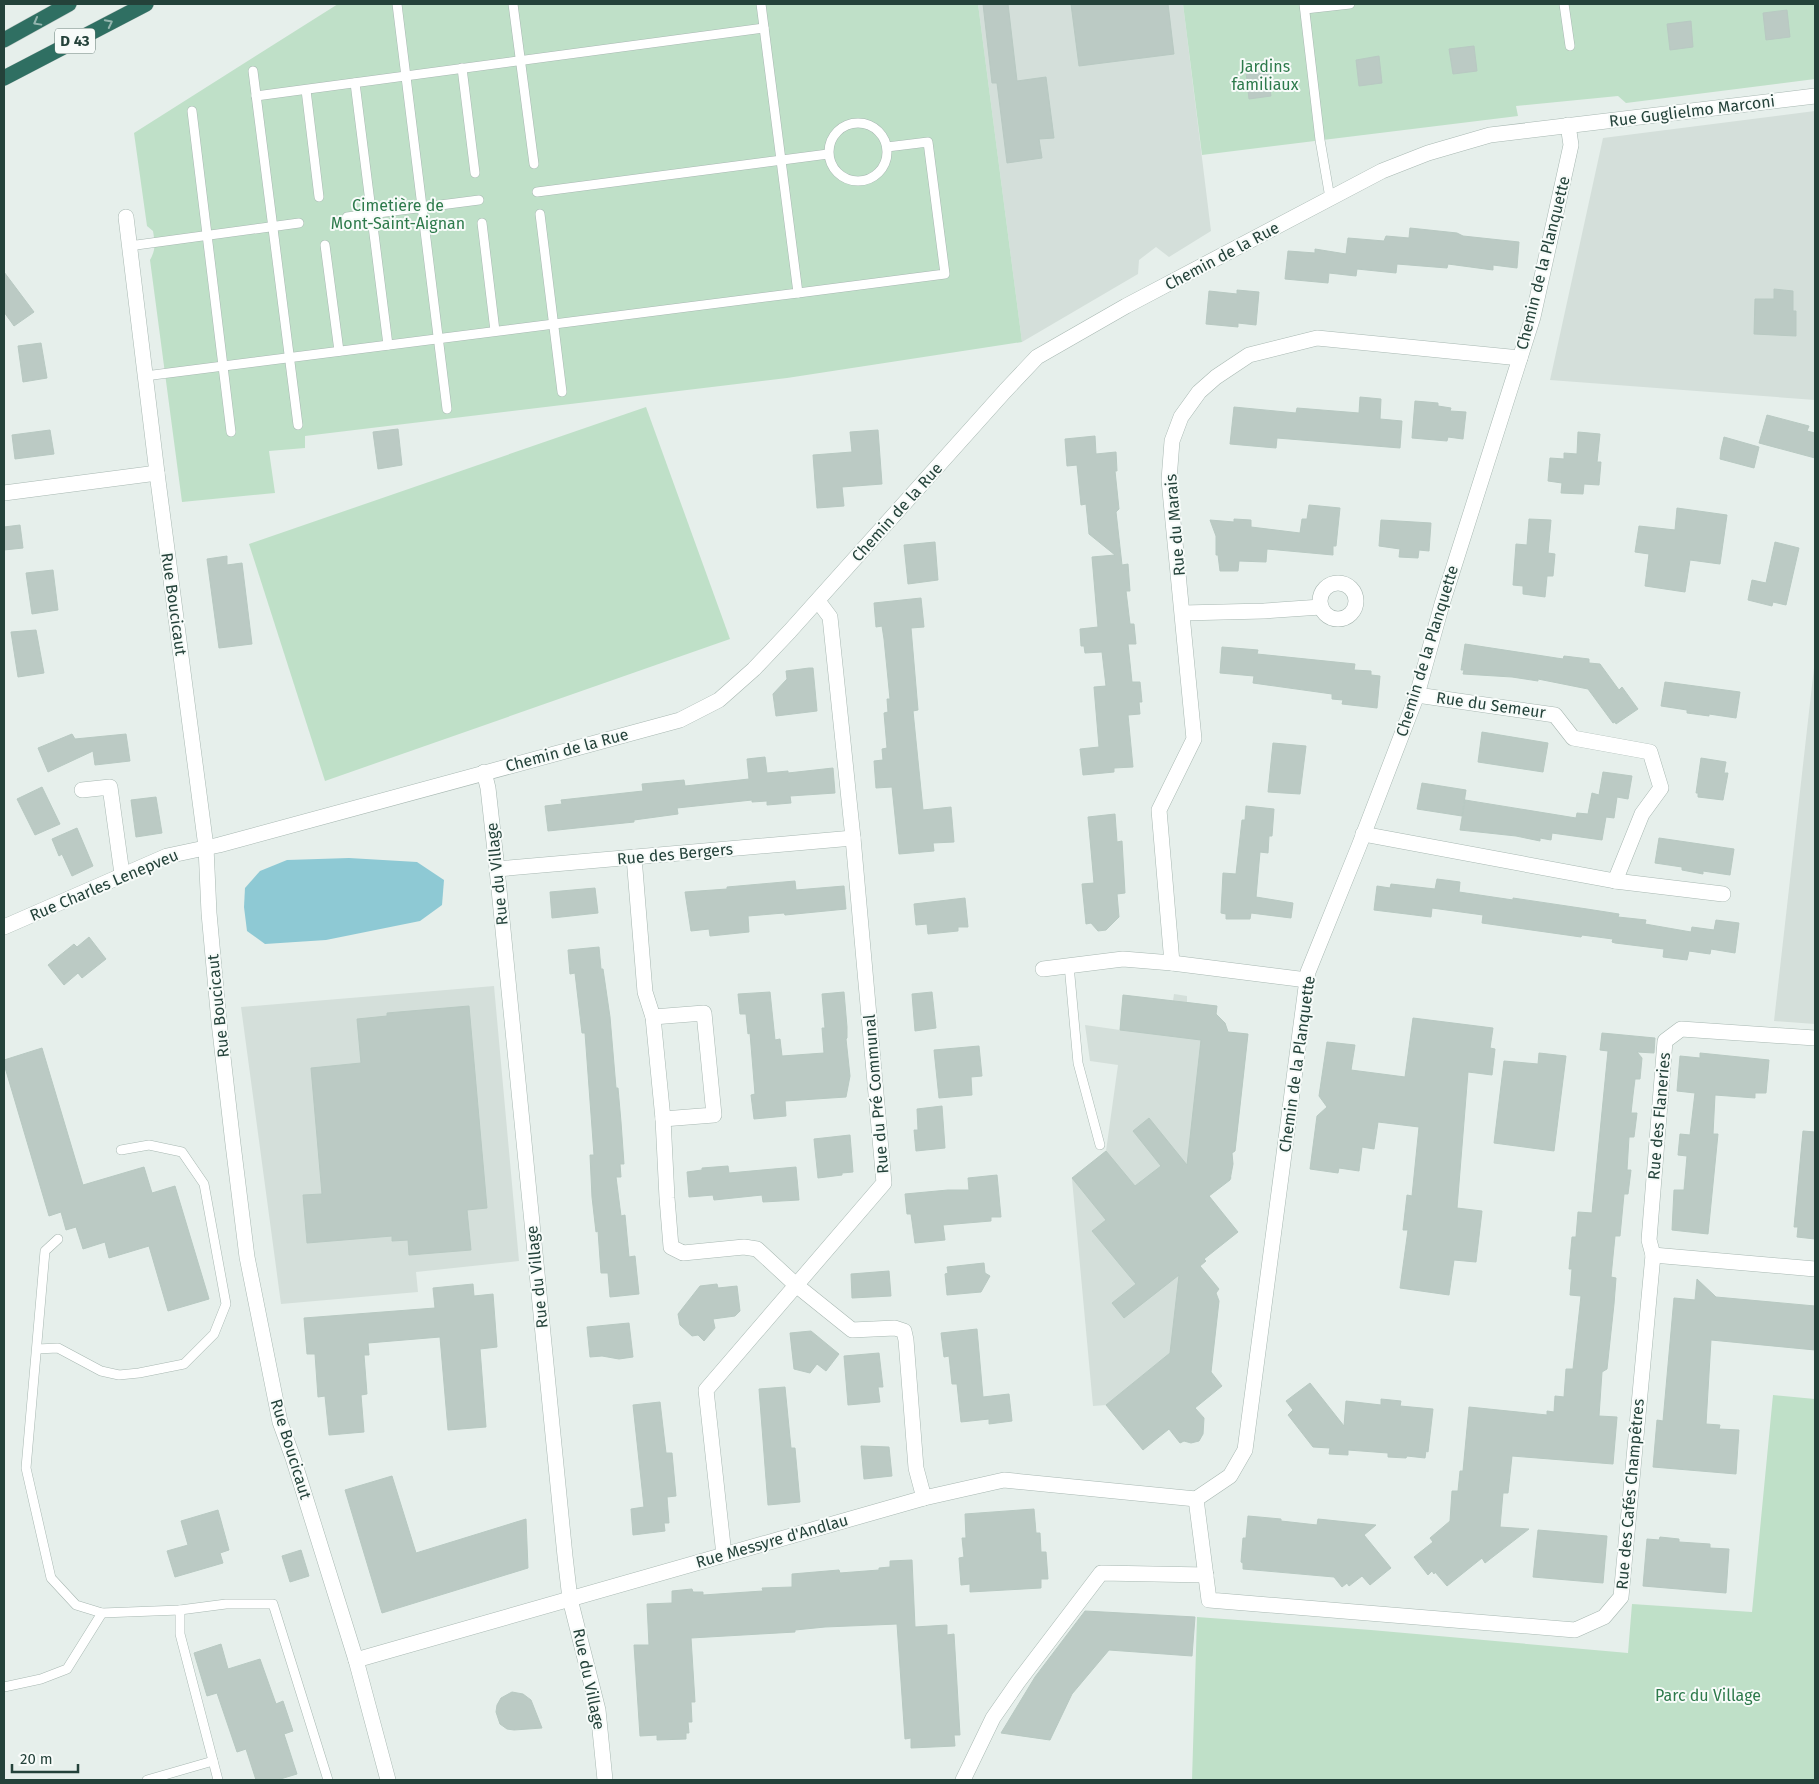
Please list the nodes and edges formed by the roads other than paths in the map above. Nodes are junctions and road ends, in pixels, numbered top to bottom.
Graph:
1 (69, 4) edge
2 (146, 4) edge
3 (397, 4) edge
4 (513, 4) edge
5 (761, 4) edge
6 (1350, 4) edge
7 (1564, 4) edge
8 (1305, 6) edge
9 (764, 28) junction
10 (4, 40) edge
11 (1570, 46) dead end
12 (520, 61) junction
13 (462, 68) junction
14 (253, 71) dead end
15 (406, 76) junction
16 (4, 78) edge
17 (355, 83) junction
18 (306, 90) junction
19 (256, 96) junction
20 (1815, 96) edge
21 (192, 111) dead end
22 (1568, 125) junction
23 (887, 147) junction
24 (828, 154) junction
25 (781, 160) junction
26 (534, 164) dead end
27 (475, 173) dead end
28 (538, 192) dead end
29 (319, 197) dead end
30 (1330, 198) junction
31 (479, 200) dead end
32 (422, 207) junction
33 (372, 214) junction
34 (540, 214) dead end
35 (126, 217) dead end
36 (346, 217) dead end
37 (299, 223) dead end
38 (482, 223) dead end
39 (272, 227) junction
40 (207, 235) junction
41 (326, 245) dead end
42 (130, 246) junction
43 (798, 293) junction
44 (554, 324) junction
45 (495, 331) junction
46 (439, 339) junction
47 (388, 345) junction
48 (339, 351) junction
49 (289, 358) junction
50 (1520, 358) junction
51 (223, 366) junction
52 (145, 376) junction
53 (562, 392) dead end
54 (448, 409) dead end
55 (298, 425) dead end
56 (231, 432) dead end
57 (157, 473) junction
58 (4, 493) edge
59 (818, 601) junction
60 (1320, 606) dead end
61 (1183, 613) junction
62 (1417, 694) junction
63 (484, 772) junction
64 (82, 790) dead end
65 (1363, 834) junction
66 (852, 838) junction
67 (206, 847) junction
68 (634, 857) junction
69 (497, 870) junction
70 (122, 874) junction
71 (1614, 881) junction
72 (1723, 894) dead end
73 (4, 927) edge
74 (1172, 963) junction
75 (1069, 965) junction
76 (1043, 969) dead end
77 (1307, 980) junction
78 (653, 1017) junction
79 (1815, 1038) edge
80 (663, 1119) junction
81 (1100, 1145) dead end
82 (121, 1150) dead end
83 (58, 1239) dead end
84 (1653, 1255) junction
85 (1815, 1269) edge
86 (796, 1285) junction
87 (37, 1349) junction
88 (924, 1498) junction
89 (1196, 1499) junction
90 (724, 1555) junction
91 (1206, 1575) junction
92 (570, 1599) junction
93 (180, 1610) junction
94 (102, 1613) junction
95 (356, 1660) junction
96 (4, 1687) edge
97 (214, 1761) junction
98 (147, 1780) edge
99 (218, 1780) edge
100 (328, 1780) edge
101 (388, 1780) edge
102 (605, 1780) edge
103 (963, 1780) edge

1 -> 10 highway, D 43
16 -> 2 highway, D 43
3 - 15 lane
4 - 12 lane
5 - 9 lane
6 - 8 lane
7 - 11 lane
8 - 30 lane
9 - 12 lane
9 - 25 lane
12 - 13 lane
12 - 26 lane
13 - 15 lane
13 - 27 lane
14 - 19 lane
15 - 17 lane
15 - 32 lane
17 - 18 lane
17 - 33 lane
18 - 19 lane
18 - 29 lane
19 - 39 lane
20 - 22 street, Rue Guglielmo Marconi
21 - 40 lane
22 - 30 street, Chemin de la Rue
22 - 50 street, Chemin de la Planquette
23 - 24 lane
23 - 24 lane
23 - 43 lane
24 - 25 lane
25 - 28 lane
25 - 43 lane
30 - 59 street, Chemin de la Rue
31 - 32 lane
32 - 33 lane
32 - 46 lane
33 - 36 lane
33 - 47 lane
34 - 44 lane
35 - 42 street, Rue Boucicaut
37 - 39 lane
38 - 45 lane
39 - 40 lane
39 - 49 lane
40 - 42 lane
40 - 51 lane
41 - 48 lane
42 - 52 street, Rue Boucicaut
43 - 44 lane
44 - 45 lane
44 - 53 lane
45 - 46 lane
46 - 47 lane
46 - 54 lane
47 - 48 lane
48 - 49 lane
49 - 51 lane
49 - 55 lane
50 - 61 street, Rue du Marais
50 - 62 street, Chemin de la Planquette
51 - 52 lane
51 - 56 lane
52 - 57 street, Rue Boucicaut
57 - 58 street
57 - 67 street, Rue Boucicaut
59 - 63 street, Chemin de la Rue
59 - 66 street, Rue du Pré Communal
60 - 61 street
61 - 74 street, Rue du Marais
62 - 65 street, Chemin de la Planquette
62 - 71 street, Rue du Semeur
63 - 67 street, Chemin de la Rue
63 - 69 street, Rue du Village
64 - 70 street
65 - 71 street
65 - 77 street, Chemin de la Planquette
66 - 68 street, Rue des Bergers
66 - 86 street, Rue du Pré Communal
67 - 70 street, Rue Charles Lenepveu
67 - 95 street, Rue Boucicaut
68 - 69 street, Rue des Bergers
68 - 78 street
69 - 92 street, Rue du Village
70 - 73 street, Rue Charles Lenepveu
71 - 72 street
74 - 75 street
74 - 77 street
75 - 76 street
75 - 81 lane
77 - 89 street, Chemin de la Planquette
78 - 80 street
78 - 80 street
79 - 84 street, Rue des Flaneries
80 - 86 street
82 - 87 lane
83 - 87 lane
84 - 85 street
84 - 91 street, Rue des Cafés Champêtres
86 - 88 street
86 - 90 street, Rue du Pré Communal
87 - 94 lane
88 - 89 street, Rue Messyre d'Andlau
88 - 90 street, Rue Messyre d'Andlau
89 - 91 street
90 - 92 street, Rue Messyre d'Andlau
91 - 103 street
92 - 95 street, Rue Messyre d'Andlau
92 - 102 street, Rue du Village
93 - 94 lane
93 - 97 lane
93 - 100 lane
94 - 96 lane
95 - 101 street, Rue Boucicaut
97 - 98 lane
97 - 99 lane

